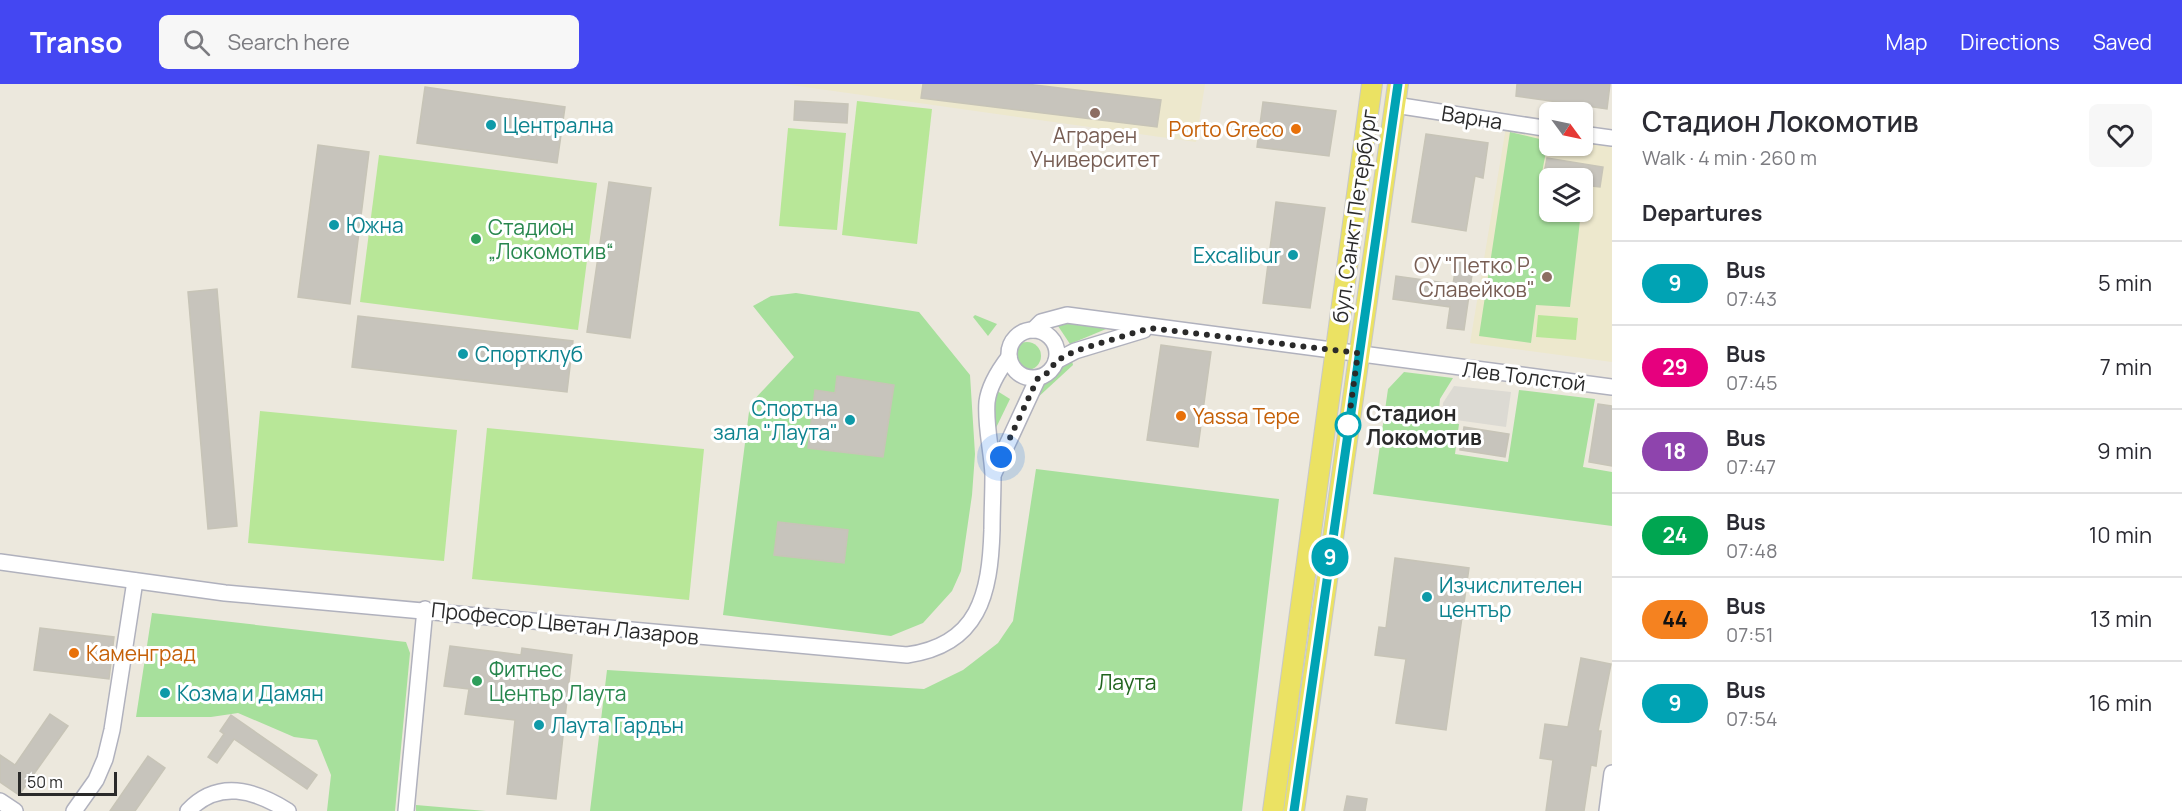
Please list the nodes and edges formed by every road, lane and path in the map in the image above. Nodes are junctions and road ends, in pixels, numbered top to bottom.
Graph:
1 (1372, 84) edge
2 (1398, 84) edge
3 (1395, 105) junction
4 (1539, 127) edge
5 (1593, 135) edge
6 (1612, 138) edge
7 (1150, 328) junction
8 (1033, 330) junction
9 (1336, 351) junction
10 (1358, 353) junction
11 (1009, 357) junction
12 (1056, 361) junction
13 (1038, 378) junction
14 (1612, 387) edge
15 (993, 476) junction
16 (0, 562) edge
17 (135, 581) junction
18 (425, 609) junction
19 (1612, 773) edge
20 (0, 801) edge
21 (15, 811) edge
22 (74, 811) edge
23 (188, 811) edge
24 (288, 811) edge
25 (406, 811) edge
26 (1273, 811) edge
27 (1294, 811) edge
28 (1607, 811) edge

1 - 9 main road, бул. Санкт Петербург
2 - 3 main road, бул. Санкт Петербург
3 - 4 street, Варна
3 - 10 main road, бул. Санкт Петербург
5 - 6 street
7 - 8 street
7 - 9 street
7 - 12 street
8 - 11 street
8 - 12 street
9 - 10 street, Лев Толстой
9 - 26 main road, бул. Санкт Петербург
10 - 14 street, Лев Толстой
10 - 27 main road, бул. Санкт Петербург
11 - 13 street
11 - 15 street, Професор Цветан Лазаров
12 - 13 street
13 - 15 street, Професор Цветан Лазаров
15 - 18 street, Професор Цветан Лазаров
16 - 17 street, Професор Цветан Лазаров
17 - 18 street, Професор Цветан Лазаров
17 - 22 street
18 - 25 street
19 - 28 street
20 - 21 street
23 - 24 street

